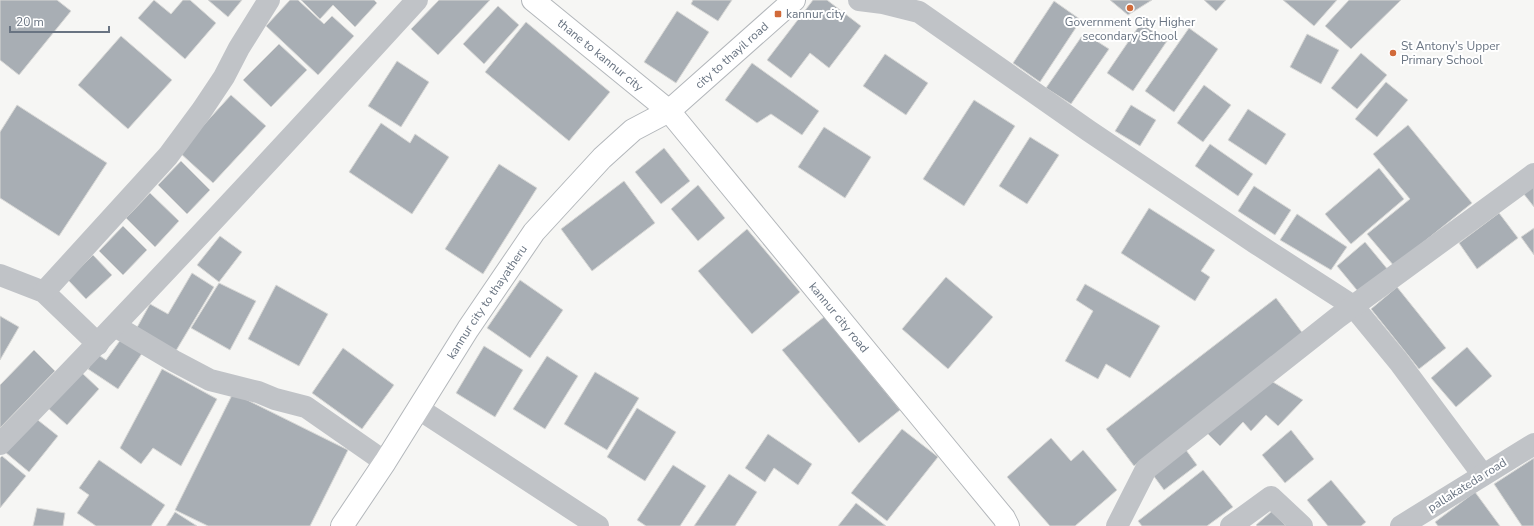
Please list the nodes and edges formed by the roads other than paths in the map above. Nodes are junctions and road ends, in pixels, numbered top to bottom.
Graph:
1 (269, 0) edge
2 (417, 0) edge
3 (533, 0) edge
4 (794, 0) edge
5 (859, 0) edge
6 (669, 111) junction
7 (1534, 174) edge
8 (0, 274) edge
9 (44, 292) junction
10 (1353, 306) junction
11 (115, 326) junction
12 (98, 344) junction
13 (419, 409) junction
14 (0, 444) edge
15 (1534, 444) edge
16 (385, 462) junction
17 (1483, 475) junction
18 (342, 526) edge
19 (598, 526) edge
20 (1008, 526) edge
21 (1117, 526) edge
22 (1231, 526) edge
23 (1302, 526) edge
24 (1401, 526) edge

1 - 9 street
2 - 11 street
3 - 6 street, thane to kannur city
4 - 6 street, city to thayil road
5 - 10 street
6 - 13 street, kannur city to thayatheru
6 - 20 street, kannur city road
7 - 10 street
8 - 9 street
9 - 12 street
10 - 17 street
10 - 21 street
11 - 12 street
11 - 16 street
12 - 14 street
13 - 16 street, kannur city to thayatheru
13 - 19 street
15 - 17 street, pallakateda road
16 - 18 street, kannur city to thayatheru
17 - 24 street, pallakateda road
22 - 23 street

